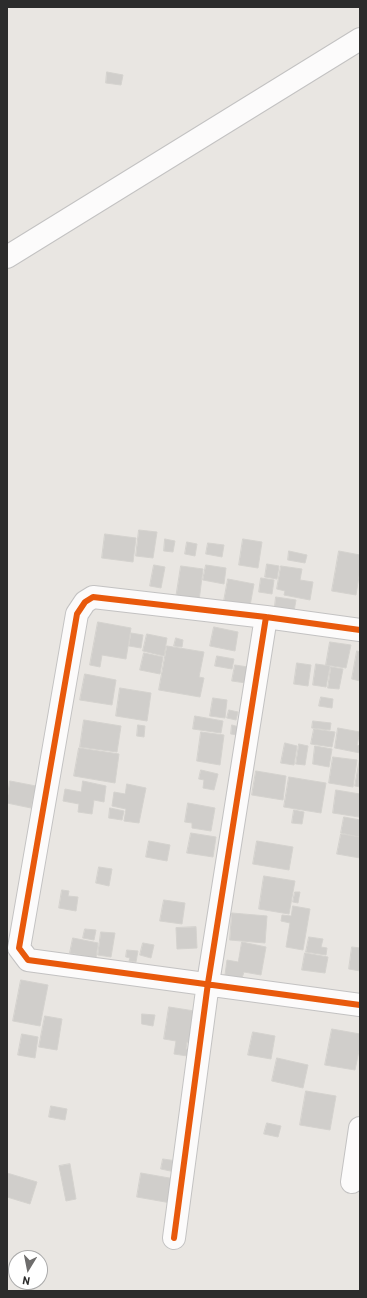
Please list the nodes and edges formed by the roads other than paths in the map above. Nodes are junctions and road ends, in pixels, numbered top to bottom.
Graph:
1 (360, 39) edge
2 (7, 257) edge
3 (266, 617) junction
4 (360, 630) edge
5 (208, 983) junction
6 (360, 1005) edge
7 (360, 1128) edge
8 (352, 1182) dead end
9 (174, 1238) dead end

1 - 2 street
3 - 4 street
3 - 5 street
3 - 5 street
5 - 6 street
5 - 9 street
7 - 8 street

